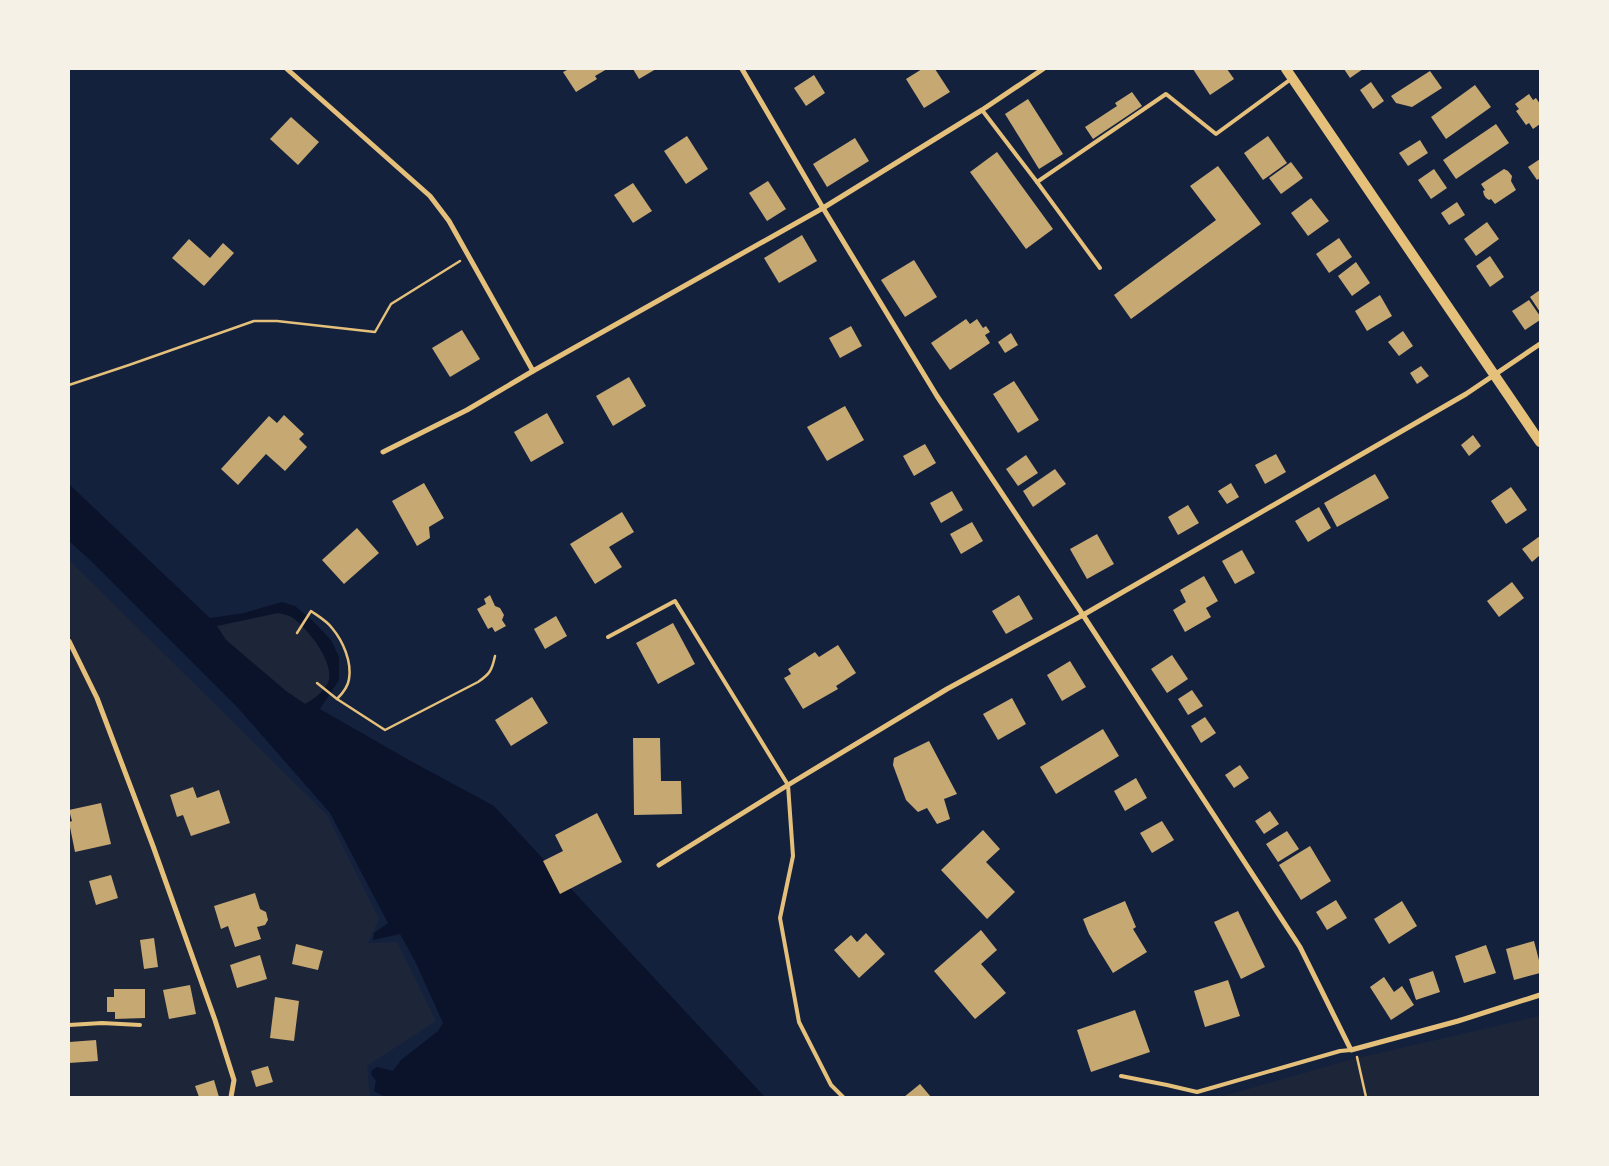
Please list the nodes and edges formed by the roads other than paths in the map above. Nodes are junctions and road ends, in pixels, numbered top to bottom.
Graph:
1 (287, 69) edge
2 (742, 69) edge
3 (1043, 69) edge
4 (1286, 69) edge
5 (1292, 78) junction
6 (982, 110) junction
7 (1037, 182) junction
8 (823, 208) junction
9 (1100, 268) dead end
10 (1540, 344) edge
11 (533, 371) junction
12 (1494, 375) junction
13 (1540, 442) edge
14 (383, 452) dead end
15 (1083, 615) junction
16 (608, 637) dead end
17 (69, 641) edge
18 (788, 785) junction
19 (659, 865) dead end
20 (1540, 995) edge
21 (69, 1025) edge
22 (140, 1025) dead end
23 (1352, 1050) junction
24 (1121, 1076) dead end
25 (231, 1097) edge
26 (844, 1097) edge

1 - 11 street
2 - 8 street
3 - 6 street
4 - 5 main road
5 - 7 lane
5 - 12 main road
6 - 7 lane
6 - 8 street
7 - 9 lane
8 - 11 street
8 - 15 street
10 - 12 street
11 - 14 street
12 - 13 main road
12 - 15 street
15 - 18 street
15 - 23 street
16 - 18 lane
17 - 25 street
18 - 19 street
18 - 26 lane
20 - 23 street
21 - 22 lane
23 - 24 lane

